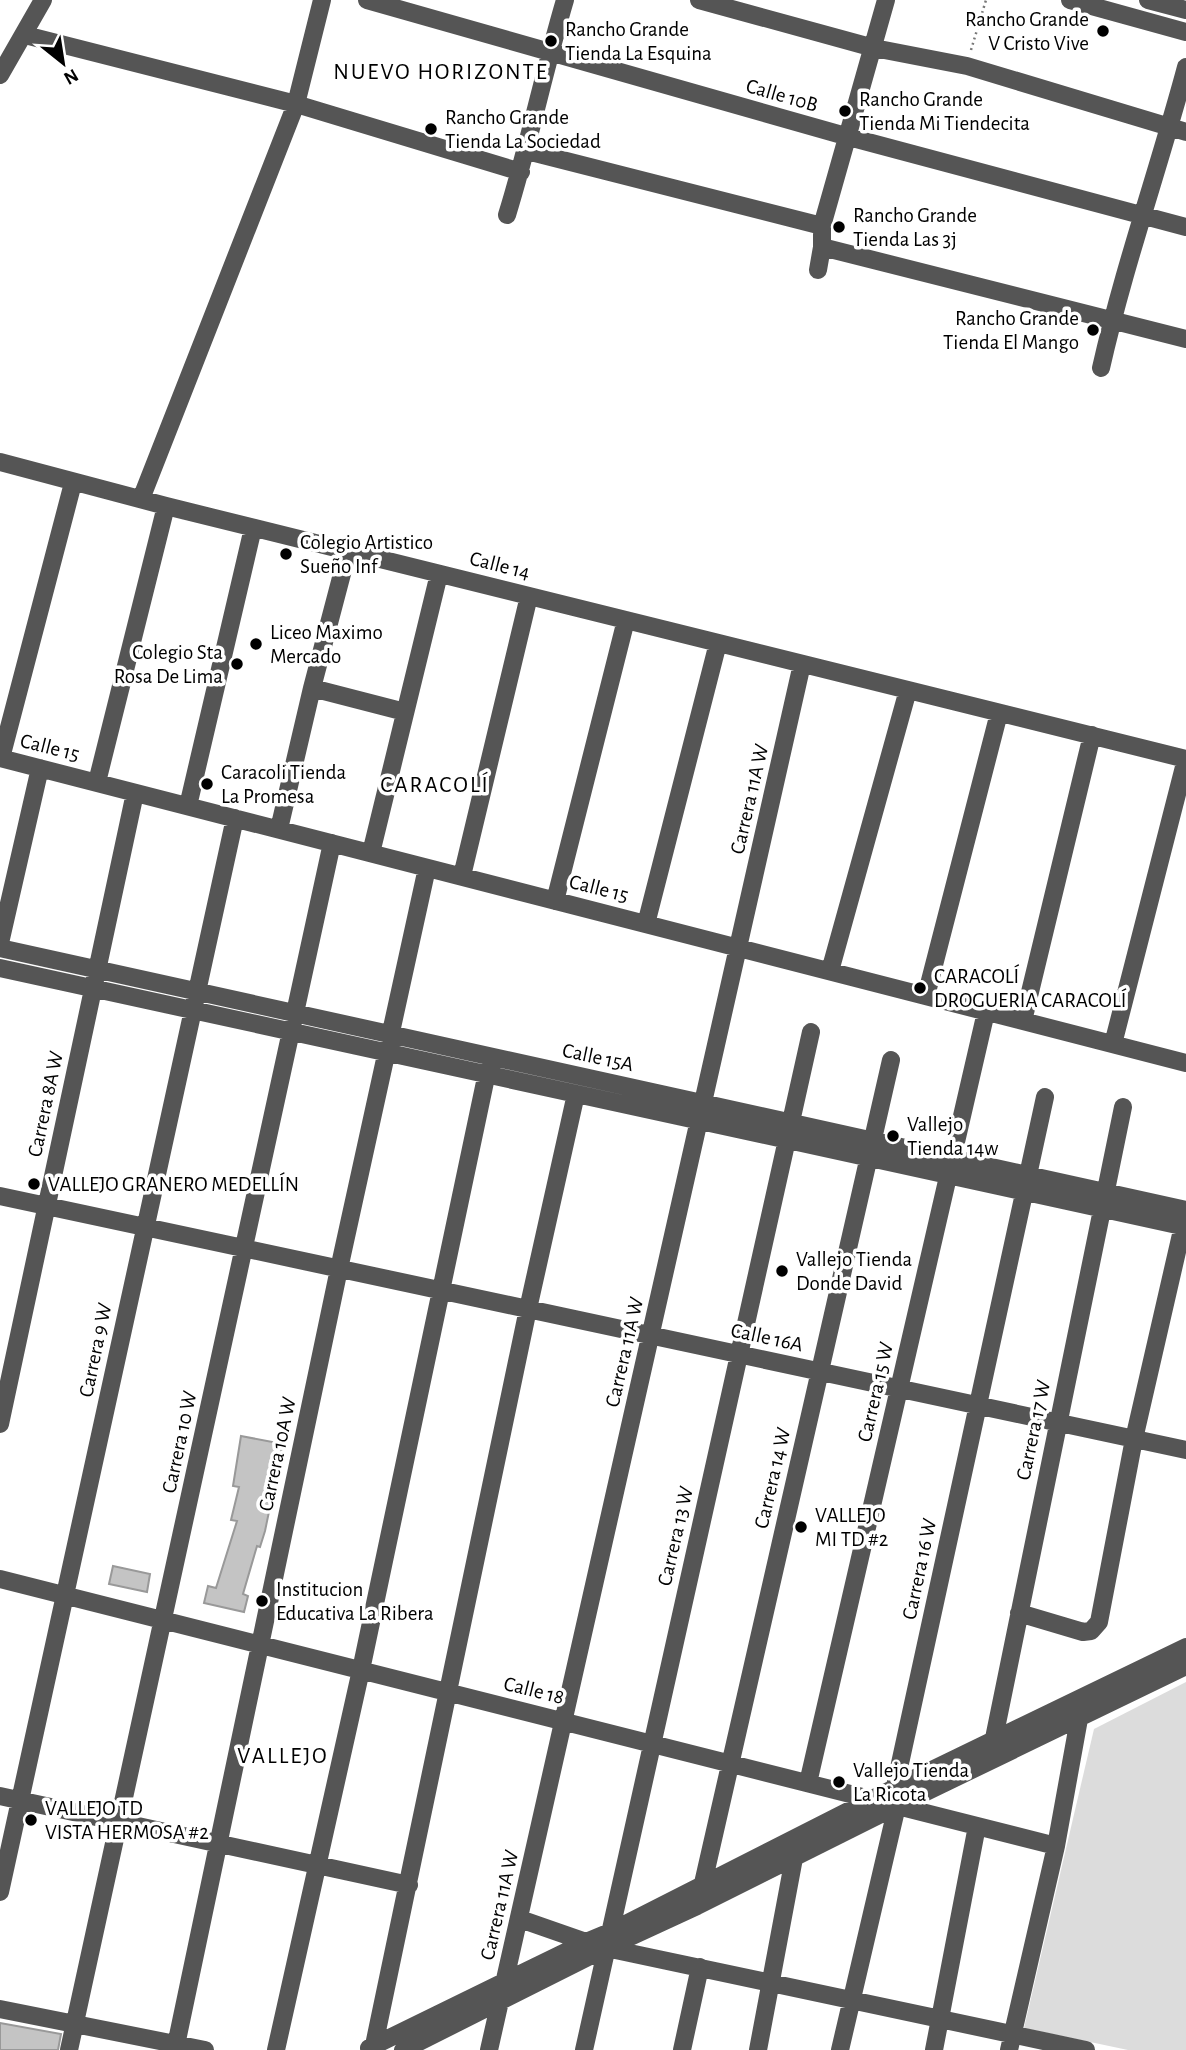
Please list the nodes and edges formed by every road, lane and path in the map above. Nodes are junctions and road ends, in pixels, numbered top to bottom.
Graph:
1 (43, 0) edge
2 (322, 0) edge
3 (367, 0) edge
4 (565, 0) edge
5 (699, 0) edge
6 (886, 0) edge
7 (986, 0) edge
8 (1070, 0) edge
9 (1148, 0) edge
10 (1186, 10) edge
11 (1186, 32) edge
12 (25, 36) junction
13 (874, 48) junction
14 (550, 52) junction
15 (967, 66) junction
16 (1186, 67) edge
17 (0, 75) edge
18 (296, 104) junction
19 (1178, 129) edge
20 (849, 137) junction
21 (527, 151) junction
22 (521, 172) junction
23 (507, 215) dead end
24 (1141, 215) junction
25 (822, 226) junction
26 (1186, 228) edge
27 (822, 247) junction
28 (818, 270) dead end
29 (1112, 318) junction
30 (1186, 339) edge
31 (1101, 368) dead end
32 (0, 463) edge
33 (73, 483) junction
34 (141, 499) junction
35 (166, 506) junction
36 (253, 528) junction
37 (348, 551) junction
38 (439, 574) junction
39 (529, 596) junction
40 (626, 620) junction
41 (718, 643) junction
42 (802, 664) junction
43 (312, 688) junction
44 (908, 690) junction
45 (405, 712) junction
46 (999, 713) junction
47 (1092, 736) junction
48 (0, 758) edge
49 (1186, 759) edge
50 (40, 768) junction
51 (97, 782) junction
52 (135, 793) junction
53 (188, 806) junction
54 (235, 818) junction
55 (279, 830) junction
56 (332, 843) junction
57 (371, 853) junction
58 (427, 867) junction
59 (461, 876) junction
60 (555, 901) junction
61 (646, 924) junction
62 (0, 946) edge
63 (738, 947) junction
64 (0, 968) edge
65 (97, 970) junction
66 (831, 971) junction
67 (93, 989) junction
68 (197, 992) junction
69 (926, 996) junction
70 (193, 1010) junction
71 (986, 1012) junction
72 (295, 1013) junction
73 (1023, 1021) junction
74 (291, 1032) junction
75 (811, 1032) dead end
76 (391, 1035) junction
77 (1113, 1044) junction
78 (388, 1053) junction
79 (490, 1056) junction
80 (891, 1060) dead end
81 (1186, 1063) edge
82 (486, 1074) junction
83 (598, 1089) junction
84 (576, 1094) junction
85 (1045, 1097) dead end
86 (1123, 1107) dead end
87 (701, 1112) junction
88 (788, 1131) junction
89 (871, 1149) junction
90 (950, 1167) junction
91 (1026, 1183) junction
92 (0, 1196) edge
93 (1104, 1200) junction
94 (47, 1206) junction
95 (1185, 1219) edge
96 (146, 1227) junction
97 (244, 1249) junction
98 (339, 1269) junction
99 (442, 1291) junction
100 (528, 1309) junction
101 (651, 1336) junction
102 (739, 1354) junction
103 (820, 1372) junction
104 (5, 1374) edge
105 (899, 1389) junction
106 (979, 1406) junction
107 (1058, 1423) junction
108 (0, 1424) edge
109 (1134, 1439) junction
110 (1186, 1450) edge
111 (0, 1579) edge
112 (65, 1595) junction
113 (1019, 1613) junction
114 (163, 1620) junction
115 (261, 1645) junction
116 (1186, 1647) edge
117 (1186, 1667) edge
118 (360, 1670) junction
119 (450, 1693) junction
120 (1078, 1700) junction
121 (1079, 1719) junction
122 (564, 1722) junction
123 (993, 1742) junction
124 (652, 1744) junction
125 (730, 1763) junction
126 (989, 1763) junction
127 (808, 1783) junction
128 (0, 1796) edge
129 (895, 1798) junction
130 (20, 1800) junction
131 (872, 1800) junction
132 (119, 1822) junction
133 (977, 1826) junction
134 (219, 1843) junction
135 (1056, 1846) junction
136 (793, 1849) junction
137 (316, 1865) junction
138 (410, 1885) junction
139 (703, 1885) junction
140 (0, 1892) edge
141 (697, 1906) junction
142 (520, 1919) junction
143 (608, 1940) junction
144 (586, 1941) junction
145 (700, 1967) junction
146 (504, 1982) junction
147 (772, 1983) junction
148 (851, 2000) junction
149 (499, 2003) junction
150 (0, 2009) edge
151 (941, 2019) junction
152 (75, 2024) junction
153 (1011, 2042) edge
154 (175, 2047) edge
155 (371, 2048) edge
156 (69, 2050) edge
157 (205, 2050) edge
158 (276, 2050) edge
159 (402, 2050) edge
160 (489, 2050) edge
161 (584, 2050) edge
162 (682, 2050) edge
163 (758, 2050) edge
164 (840, 2050) edge
165 (934, 2050) edge
166 (1086, 2050) edge

1 - 12 street
2 - 18 street
3 - 14 street, Calle 10B
4 - 14 street
5 - 13 street
6 - 13 street
7 - 15 path
8 - 11 street
9 - 10 street
12 - 17 street
12 - 18 street
13 - 15 street
13 - 20 street
14 - 20 street, Calle 10B
14 - 21 street
15 - 19 street
16 - 19 street
18 - 22 street
18 - 34 street
19 - 24 street
20 - 24 street, Calle 10B
20 - 25 street
21 - 22 street
21 - 25 street
22 - 23 street
24 - 26 street, Calle 10B
24 - 29 street
25 - 27 street
27 - 28 street
27 - 29 street
29 - 30 street
29 - 31 street
32 - 33 street, Calle 14
33 - 34 street, Calle 14
33 - 48 street
34 - 35 street, Calle 14
35 - 36 street, Calle 14
35 - 51 street
36 - 37 street, Calle 14
36 - 53 street
37 - 38 street, Calle 14
37 - 43 street
38 - 39 street, Calle 14
38 - 45 street
39 - 40 street, Calle 14
39 - 59 street
40 - 41 street, Calle 14
40 - 60 street
41 - 42 street, Calle 14
41 - 61 street
42 - 44 street, Calle 14
42 - 63 street, Carrera 11A W
43 - 45 street
43 - 55 street
44 - 46 street, Calle 14
44 - 66 street
45 - 57 street
46 - 47 street, Calle 14
46 - 69 street
47 - 49 street, Calle 14
47 - 73 street
48 - 50 street, Calle 15
49 - 77 street
50 - 51 street, Calle 15
50 - 62 street
51 - 52 street, Calle 15
52 - 53 street, Calle 15
52 - 65 street, Carrera 8A W
53 - 54 street, Calle 15
54 - 55 street, Calle 15
54 - 68 street, Carrera 9 W
55 - 56 street, Calle 15
56 - 57 street, Calle 15
56 - 72 street, Carrera 10 W
57 - 58 street, Calle 15
58 - 59 street, Calle 15
58 - 76 street, Carrera 10A W
59 - 60 street, Calle 15
60 - 61 street, Calle 15
61 - 63 street, Calle 15
62 - 65 street, Calle 15A
63 - 66 street, Calle 15
63 - 87 street, Carrera 11A W
64 - 67 street, Calle 15A
65 - 67 street, Carrera 8A W
65 - 68 street, Calle 15A
66 - 69 street, Calle 15
67 - 70 street, Calle 15A
67 - 94 street, Carrera 8A W
68 - 70 street, Carrera 9 W
68 - 72 street, Calle 15A
69 - 71 street, Calle 15
70 - 74 street, Calle 15A
70 - 96 street, Carrera 9 W
71 - 73 street, Calle 15
71 - 90 street, Carrera 15 W
72 - 74 street, Carrera 10 W
72 - 76 street, Calle 15A
73 - 77 street, Calle 15
74 - 78 street, Calle 15A
74 - 97 street, Carrera 10 W
75 - 88 street, Carrera 13 W
76 - 78 street, Carrera 10A W
76 - 79 street, Calle 15A
77 - 81 street, Calle 15
78 - 82 street, Calle 15A
78 - 98 street, Carrera 10A W
79 - 82 street
79 - 83 street, Calle 15A
80 - 89 street, Carrera 14 W
82 - 84 street, Calle 15A
82 - 99 street
83 - 84 street, Calle 15A
83 - 87 street, Calle 15A
84 - 100 street
85 - 91 street, Carrera 16 W
86 - 93 street, Carrera 17 W
87 - 88 street, Calle 15A
87 - 101 street, Carrera 11A W
88 - 89 street, Calle 15A
88 - 102 street, Carrera 13 W
89 - 90 street, Calle 15A
89 - 103 street, Carrera 14 W
90 - 91 street, Calle 15A
90 - 105 street, Carrera 15 W
91 - 93 street, Calle 15A
91 - 106 street, Carrera 16 W
92 - 94 street, Calle 16A
93 - 95 street, Calle 15A
93 - 107 street, Carrera 17 W
94 - 96 street, Calle 16A
94 - 104 street, Carrera 8A W
95 - 109 street
96 - 97 street, Calle 16A
96 - 112 street, Carrera 9 W
97 - 98 street, Calle 16A
97 - 114 street, Carrera 10 W
98 - 99 street, Calle 16A
98 - 115 street, Carrera 10A W
99 - 100 street, Calle 16A
99 - 118 street
100 - 101 street, Calle 16A
100 - 119 street
101 - 102 street, Calle 16A
101 - 122 street, Carrera 11A W
102 - 103 street, Calle 16A
102 - 124 street, Carrera 13 W
103 - 105 street, Calle 16A
103 - 125 street, Carrera 14 W
104 - 108 street, Carrera 8A W
105 - 106 street, Calle 16A
105 - 127 street, Carrera 15 W
106 - 107 street, Calle 16A
106 - 129 street, Carrera 16 W
107 - 109 street, Calle 16A
107 - 113 street, Carrera 17 W
109 - 110 street, Calle 16A
109 - 113 street
111 - 112 street, Calle 18
112 - 114 street, Calle 18
112 - 130 street, Carrera 9 W
113 - 123 street, Carrera 17 W
114 - 115 street, Calle 18
114 - 132 street, Carrera 10 W
115 - 118 street, Calle 18
115 - 134 street, Carrera 10A W
116 - 120 street
117 - 121 street
118 - 119 street, Calle 18
118 - 137 street
119 - 122 street, Calle 18
119 - 138 street
120 - 121 street
120 - 123 street
121 - 126 street
121 - 135 street
122 - 124 street, Calle 18
122 - 142 street, Carrera 11A W
123 - 126 street, Carrera 17 W
123 - 129 street
124 - 125 street, Calle 18
124 - 143 street, Carrera 13 W
125 - 127 street, Calle 18
125 - 139 street, Carrera 14 W
126 - 129 street
127 - 131 street, Calle 18
128 - 130 street
129 - 131 street
129 - 133 street
129 - 136 street
129 - 148 street, Carrera 16 W
130 - 132 street
130 - 140 street, Carrera 9 W
131 - 136 street
132 - 134 street
132 - 152 street, Carrera 10 W
133 - 135 street
133 - 151 street
134 - 137 street
134 - 154 street, Carrera 10A W
135 - 153 street
136 - 139 street
136 - 141 street
136 - 147 street
137 - 138 street
137 - 158 street
138 - 155 street
139 - 141 street, Carrera 14 W
139 - 143 street
141 - 143 street
142 - 144 street
142 - 146 street, Carrera 11A W
143 - 144 street
143 - 145 street
143 - 149 street
143 - 161 street, Carrera 13 W
144 - 146 street
145 - 147 street
145 - 162 street
146 - 149 street, Carrera 11A W
146 - 155 street
147 - 148 street
147 - 163 street
148 - 151 street
148 - 164 street, Carrera 16 W
149 - 159 street
149 - 160 street, Carrera 11A W
150 - 152 street
151 - 153 street
151 - 165 street
152 - 154 street
152 - 156 street, Carrera 10 W
153 - 166 street
154 - 157 street

